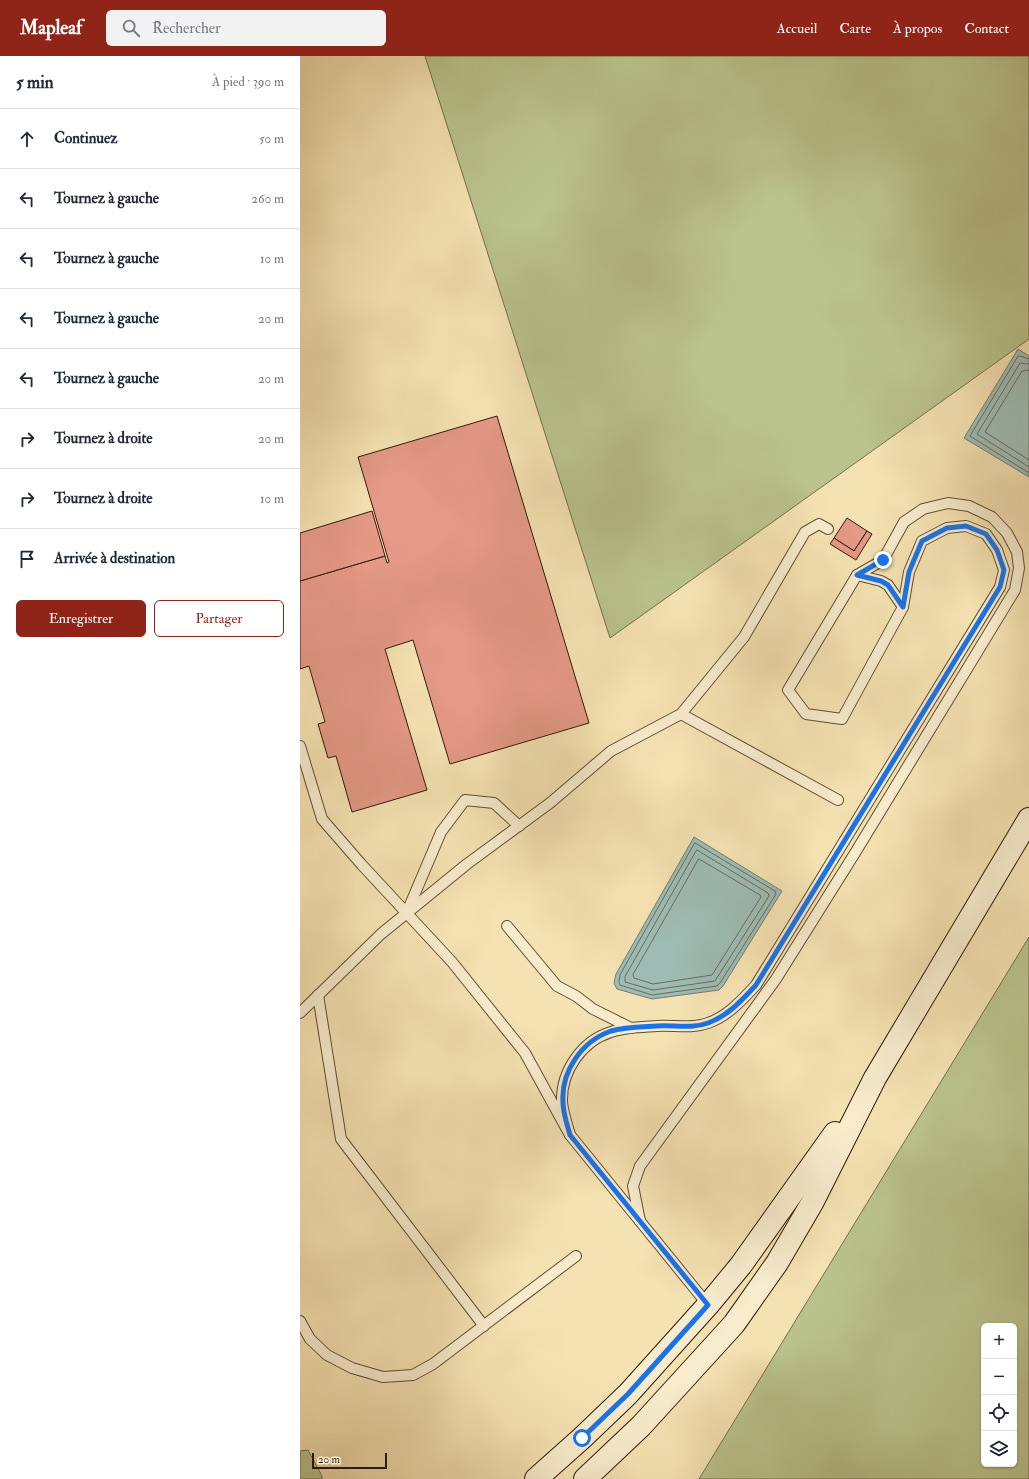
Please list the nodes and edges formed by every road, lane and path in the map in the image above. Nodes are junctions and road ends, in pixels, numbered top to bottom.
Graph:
1 (828, 529) dead end
2 (857, 575) junction
3 (903, 607) junction
4 (682, 714) junction
5 (300, 746) edge
6 (838, 800) dead end
7 (1029, 819) edge
8 (519, 826) junction
9 (406, 913) junction
10 (507, 926) dead end
11 (318, 996) junction
12 (300, 1013) edge
13 (631, 1028) junction
14 (874, 1078) junction
15 (570, 1135) junction
16 (640, 1221) junction
17 (576, 1256) dead end
18 (708, 1305) junction
19 (300, 1321) edge
20 (484, 1326) junction
21 (709, 1351) junction
22 (536, 1479) edge
23 (585, 1479) edge

1 - 4 lane
2 - 3 lane
2 - 3 lane
2 - 16 lane
3 - 13 lane
4 - 6 lane
4 - 8 lane
5 - 9 lane
7 - 14 main road
8 - 9 lane
8 - 9 lane
9 - 11 lane
9 - 15 lane
10 - 13 lane
11 - 12 lane
11 - 20 lane
13 - 15 lane
14 - 18 main road
14 - 21 main road
15 - 16 lane
16 - 18 lane
17 - 20 lane
18 - 21 main road
18 - 22 main road
19 - 20 lane
21 - 23 main road

